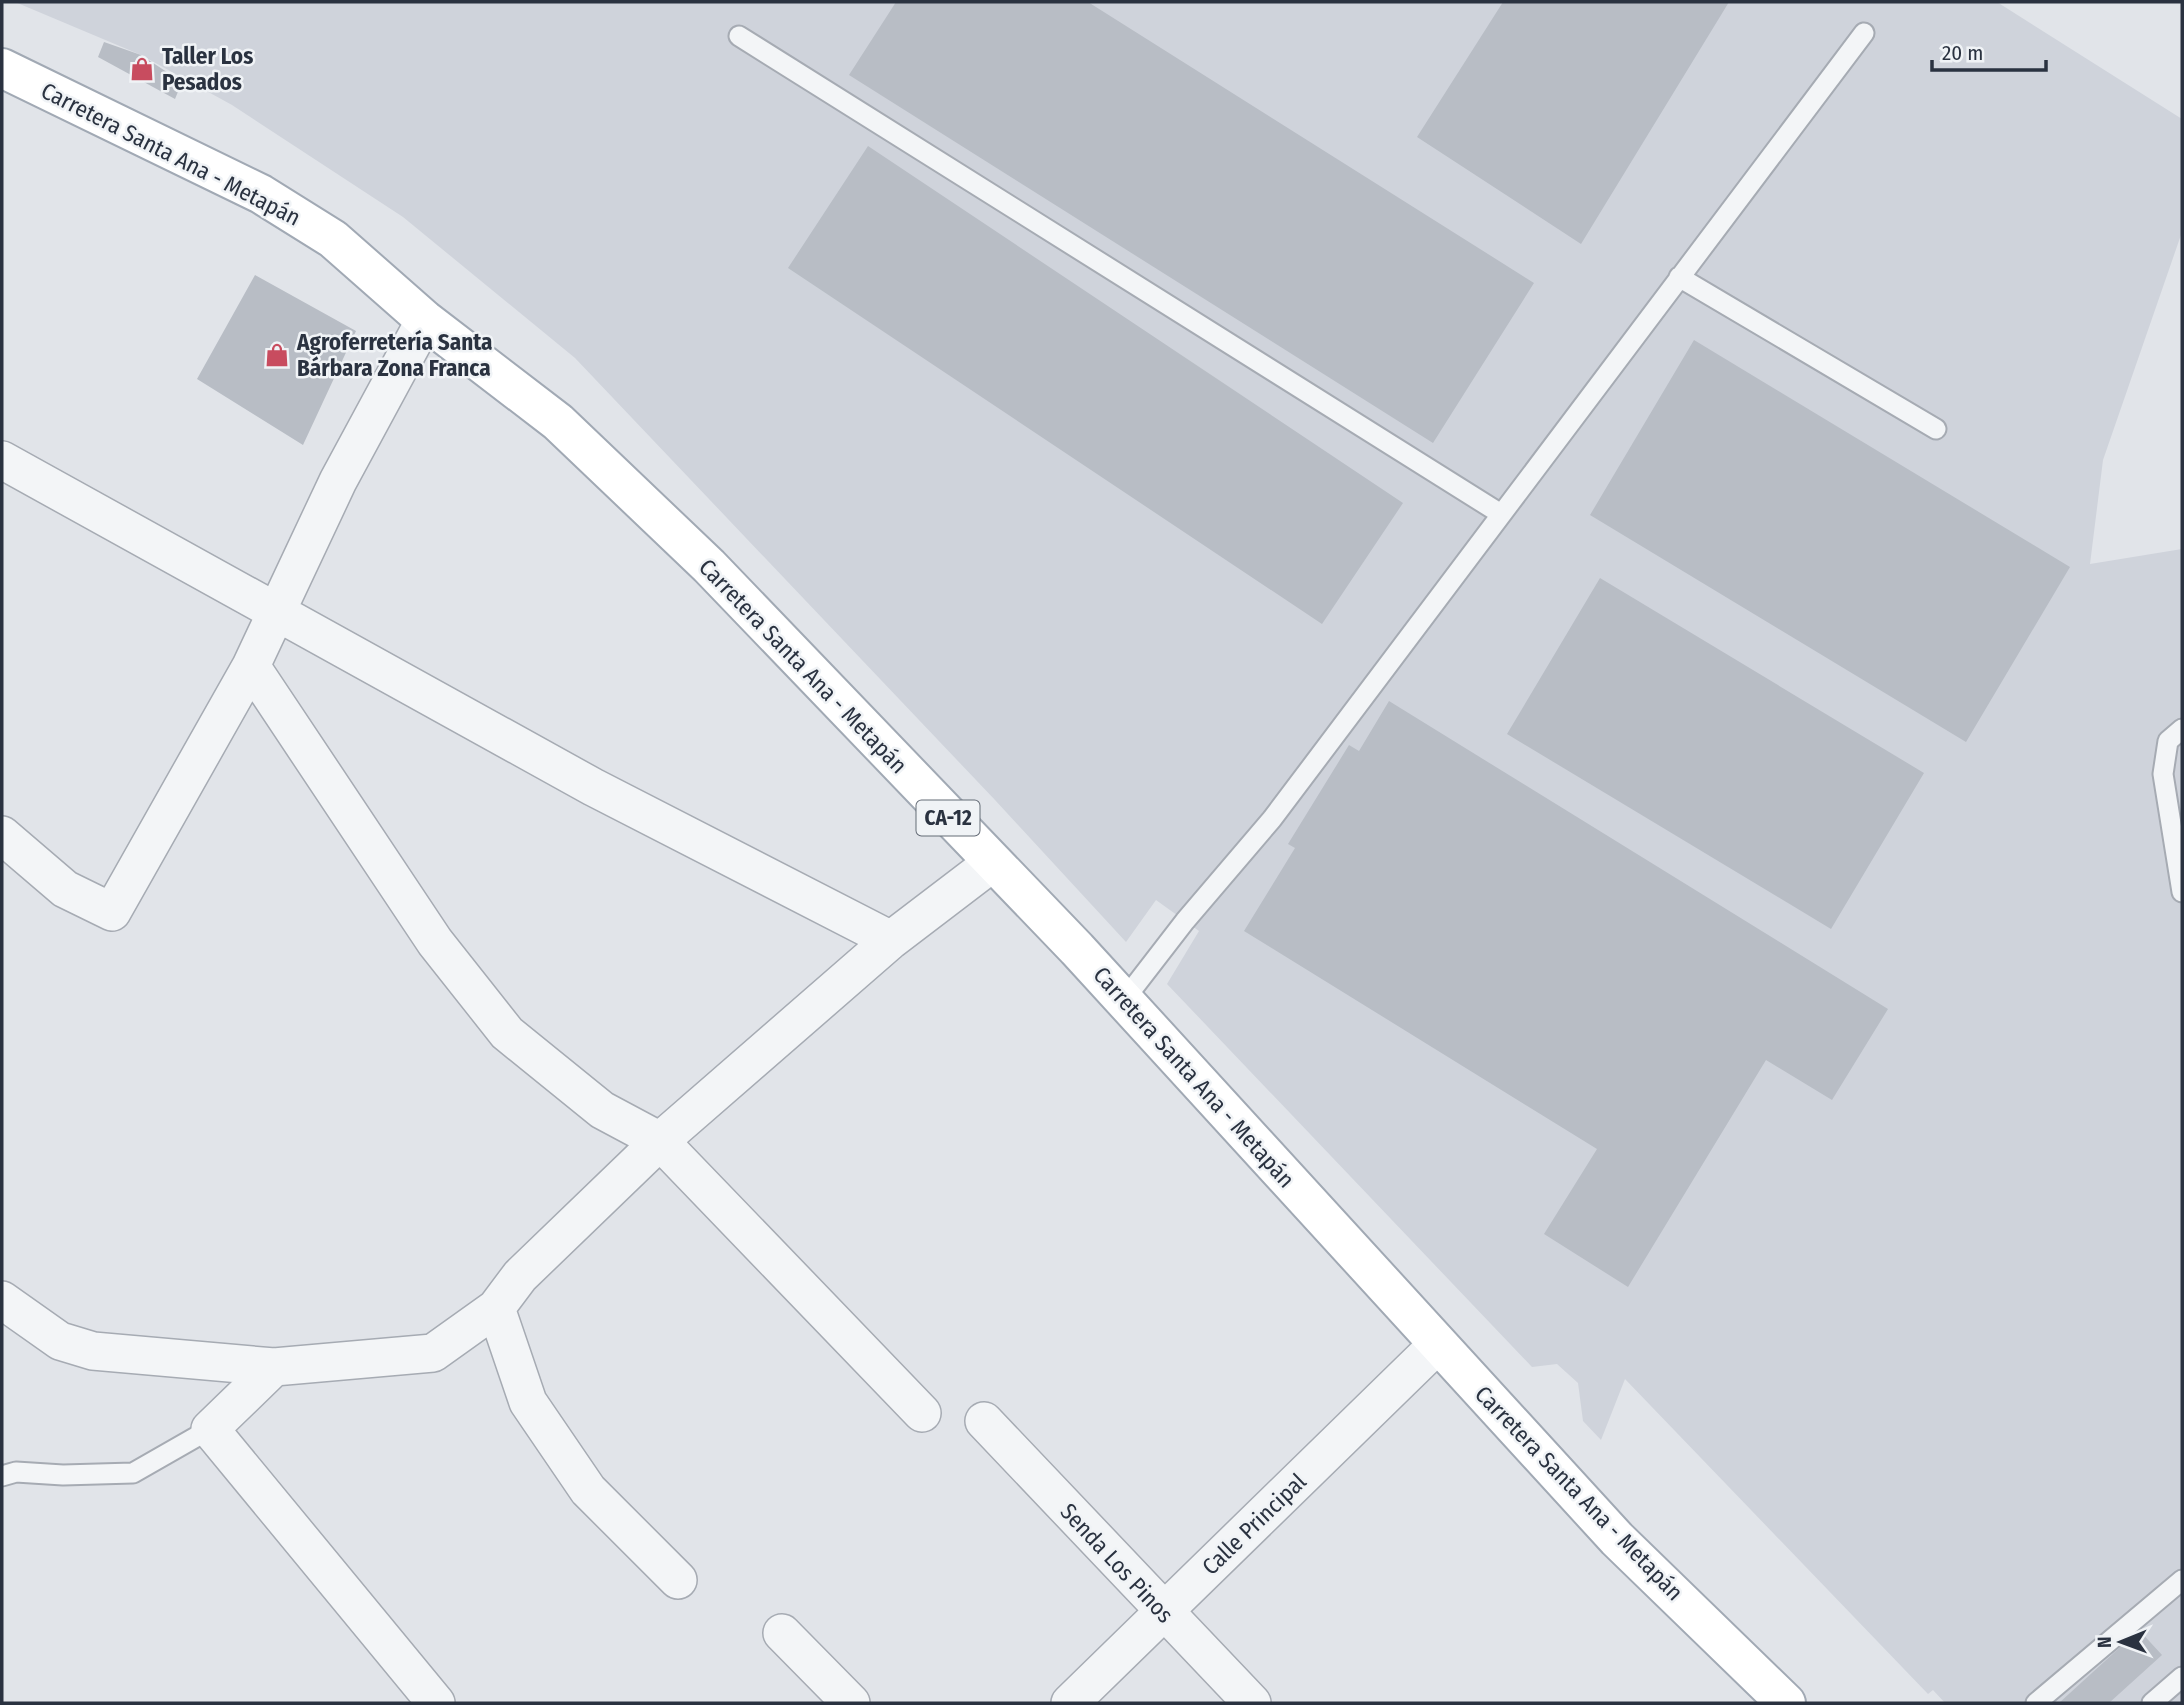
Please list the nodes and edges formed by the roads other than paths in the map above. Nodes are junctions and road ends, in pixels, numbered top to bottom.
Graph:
1 (1864, 33) dead end
2 (739, 36) dead end
3 (2, 68) edge
4 (1679, 277) junction
5 (425, 320) junction
6 (1936, 429) dead end
7 (2, 460) edge
8 (1501, 514) junction
9 (276, 609) junction
10 (251, 666) junction
11 (2182, 729) edge
12 (2, 835) edge
13 (992, 863) junction
14 (2182, 892) edge
15 (891, 940) junction
16 (1124, 1000) junction
17 (660, 1141) junction
18 (2, 1300) edge
19 (496, 1308) junction
20 (1438, 1344) junction
21 (274, 1367) junction
22 (922, 1413) dead end
23 (984, 1421) dead end
24 (210, 1429) junction
25 (2, 1476) edge
26 (678, 1580) dead end
27 (2182, 1580) edge
28 (1163, 1612) junction
29 (782, 1633) dead end
30 (2182, 1677) edge
31 (436, 1703) edge
32 (851, 1703) edge
33 (1070, 1703) edge
34 (1252, 1703) edge
35 (1786, 1703) edge
36 (2036, 1703) edge
37 (2152, 1703) edge

1 - 4 lane
2 - 8 lane
3 - 5 main road, Carretera Santa Ana - Metapán / CA-12
4 - 6 lane
4 - 8 lane
5 - 9 street
5 - 13 main road, Carretera Santa Ana - Metapán / CA-12
7 - 9 street
8 - 16 lane
9 - 10 street
9 - 15 street
10 - 12 street
10 - 17 street
11 - 14 lane
13 - 15 street
13 - 16 main road, Carretera Santa Ana - Metapán / CA-12
15 - 17 street
16 - 20 main road, Carretera Santa Ana - Metapán / CA-12
17 - 19 street
17 - 22 street
18 - 21 street
19 - 21 street
19 - 26 street
20 - 28 street, Calle Principal
20 - 35 main road, Carretera Santa Ana - Metapán / CA-12
21 - 24 street
23 - 28 street, Senda Los Pinos
24 - 25 lane
24 - 31 street
27 - 36 lane
28 - 33 street, Calle Principal
28 - 34 street, Senda Los Pinos
29 - 32 street
30 - 37 lane

